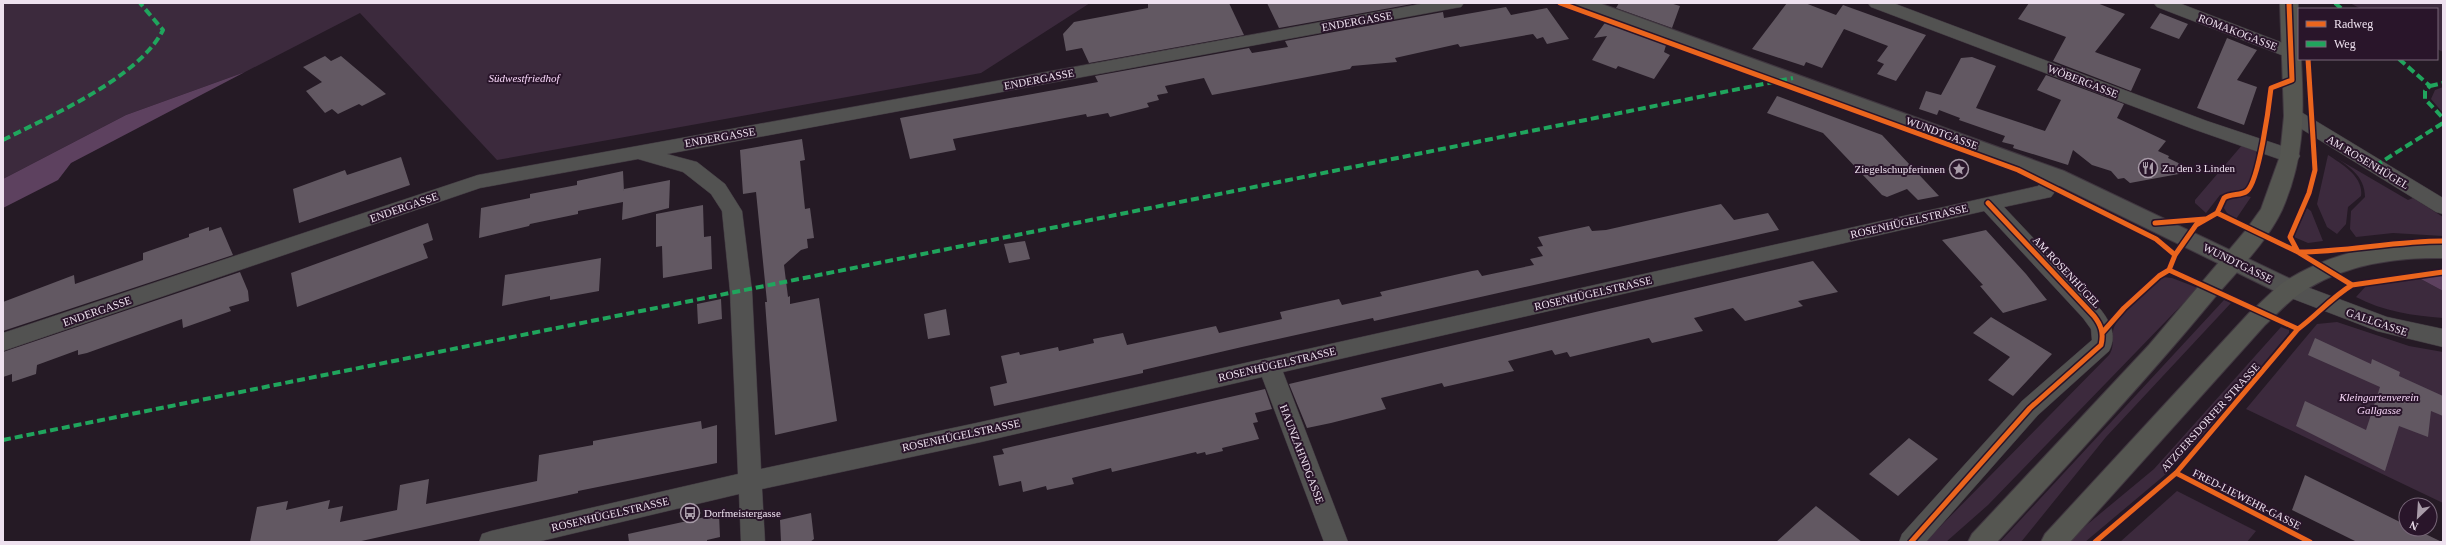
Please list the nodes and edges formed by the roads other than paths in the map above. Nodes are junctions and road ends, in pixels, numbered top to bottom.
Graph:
1 (1455, 3) edge
2 (1582, 3) edge
3 (1877, 3) edge
4 (2163, 3) edge
5 (2289, 3) edge
6 (2290, 52) junction
7 (2294, 116) junction
8 (636, 152) junction
9 (2290, 156) junction
10 (2058, 176) junction
11 (1988, 202) junction
12 (2443, 208) edge
13 (2443, 250) edge
14 (2232, 261) junction
15 (2291, 289) junction
16 (2443, 338) edge
17 (3, 342) edge
18 (1269, 366) junction
19 (749, 481) junction
20 (491, 542) edge
21 (753, 542) edge
22 (1336, 542) edge
23 (1911, 542) edge
24 (1981, 542) edge
25 (2054, 542) edge

1 - 8 street, ENDERGASSE
2 - 10 street, WUNDTGASSE
3 - 9 street, WÖBERGASSE
4 - 6 street, ROMAKOGASSE
5 - 6 main road
6 - 7 main road
7 - 9 main road
7 - 12 street, AM ROSENHÜGEL
8 - 17 street, ENDERGASSE
8 - 19 street
9 - 14 main road
10 - 11 street, ROSENHÜGELSTRASSE
10 - 14 street, WUNDTGASSE
11 - 18 street, ROSENHÜGELSTRASSE
11 - 23 street, AM ROSENHÜGEL
13 - 15 main road
14 - 15 street, WUNDTGASSE
14 - 24 main road
15 - 16 street, GALLGASSE
15 - 25 main road
18 - 19 street, ROSENHÜGELSTRASSE
18 - 22 street, HAUNZAHNDGASSE
19 - 20 street, ROSENHÜGELSTRASSE
19 - 21 street

